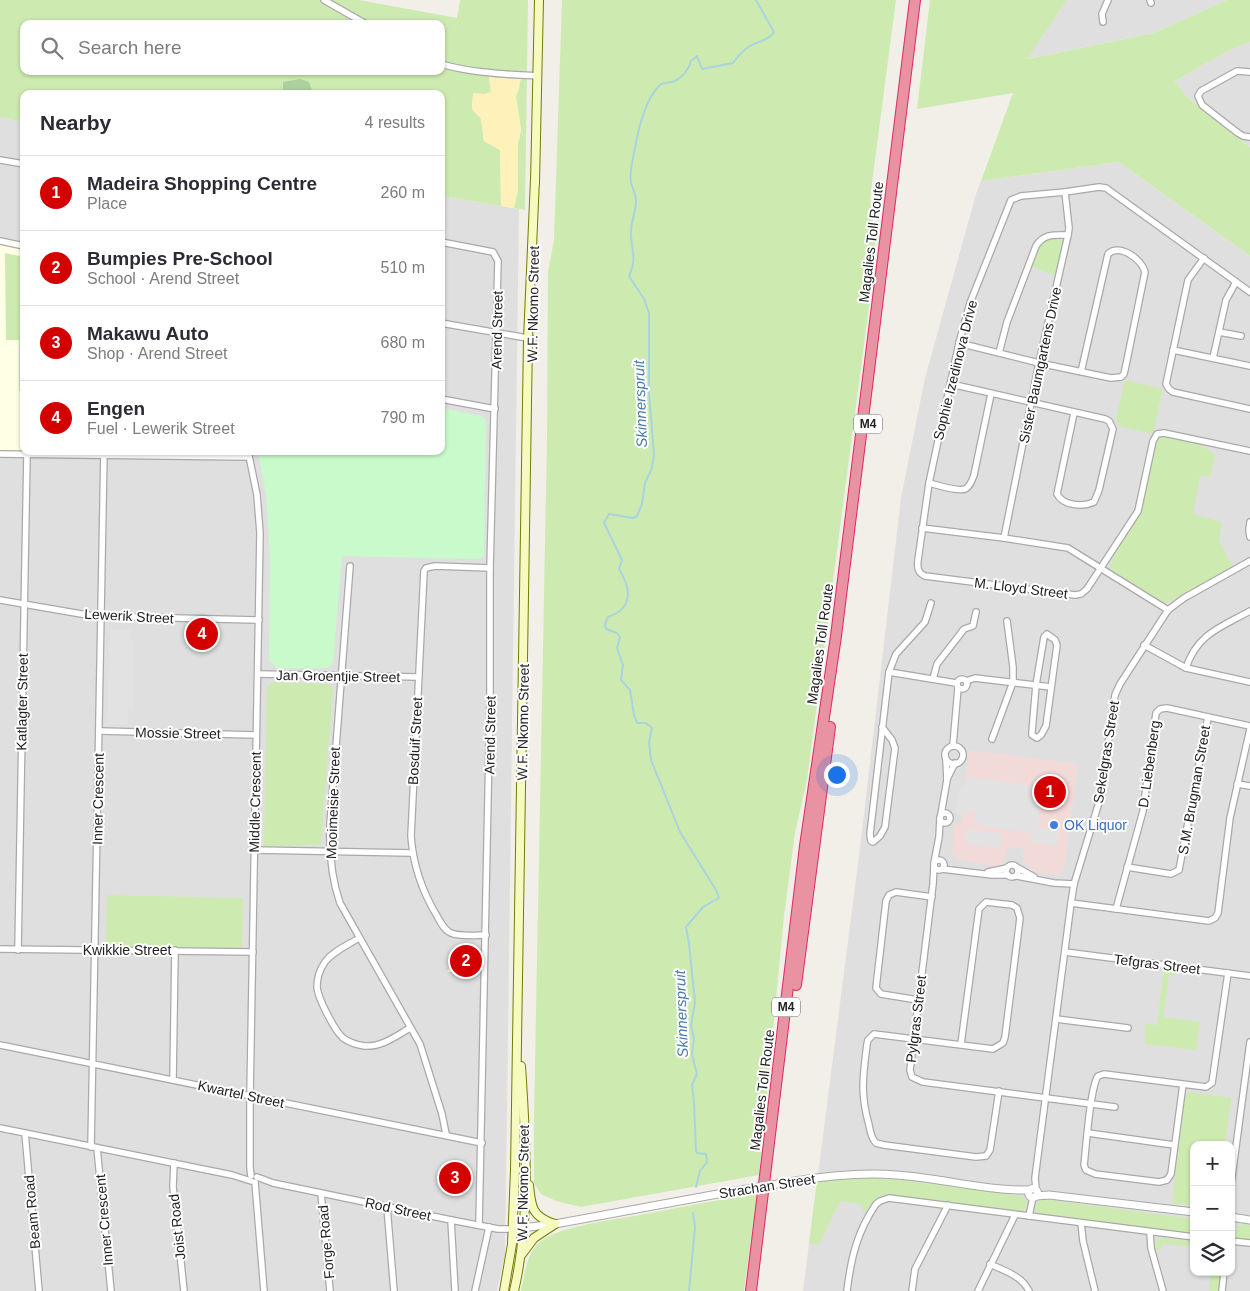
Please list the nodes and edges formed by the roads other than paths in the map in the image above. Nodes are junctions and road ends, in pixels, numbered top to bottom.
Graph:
1 (324, 0) edge
2 (538, 0) edge
3 (915, 0) edge
4 (921, 0) edge
5 (1108, 0) edge
6 (359, 20) edge
7 (1103, 22) dead end
8 (445, 65) edge
9 (1250, 72) edge
10 (536, 76) junction
11 (1250, 137) edge
12 (0, 160) edge
13 (20, 163) edge
14 (1065, 192) junction
15 (1068, 235) junction
16 (0, 241) edge
17 (445, 243) edge
18 (20, 245) edge
19 (1204, 258) junction
20 (1236, 282) junction
21 (1250, 292) edge
22 (445, 324) edge
23 (1218, 332) junction
24 (496, 333) junction
25 (1241, 336) dead end
26 (531, 339) junction
27 (959, 343) junction
28 (1173, 350) junction
29 (999, 353) junction
30 (1213, 358) junction
31 (1039, 363) junction
32 (1250, 366) edge
33 (1081, 372) junction
34 (950, 384) junction
35 (990, 394) junction
36 (445, 400) edge
37 (1031, 403) junction
38 (495, 409) junction
39 (1250, 409) edge
40 (1074, 413) junction
41 (1250, 451) edge
42 (0, 454) edge
43 (20, 454) edge
44 (27, 455) edge
45 (104, 455) edge
46 (248, 455) edge
47 (929, 483) junction
48 (1250, 522) edge
49 (922, 528) junction
50 (1250, 537) edge
51 (1004, 538) junction
52 (1250, 561) edge
53 (350, 566) dead end
54 (490, 568) junction
55 (1101, 568) junction
56 (926, 576) joint
57 (0, 600) edge
58 (931, 603) dead end
59 (23, 604) junction
60 (1168, 610) junction
61 (1250, 611) edge
62 (976, 612) dead end
63 (102, 617) junction
64 (259, 620) junction
65 (1007, 620) dead end
66 (1144, 645) junction
67 (1186, 668) junction
68 (889, 672) junction
69 (258, 674) junction
70 (340, 676) junction
71 (418, 677) junction
72 (933, 680) junction
73 (1013, 682) junction
74 (1250, 682) edge
75 (961, 685) junction
76 (1036, 685) junction
77 (1051, 687) junction
78 (1208, 717) junction
79 (882, 727) junction
80 (1250, 727) edge
81 (100, 731) junction
82 (256, 735) junction
83 (992, 739) dead end
84 (954, 746) junction
85 (946, 760) junction
86 (955, 763) junction
87 (947, 780) junction
88 (1237, 784) junction
89 (1250, 786) edge
90 (944, 798) junction
91 (949, 814) junction
92 (940, 816) junction
93 (947, 823) junction
94 (939, 837) junction
95 (938, 844) junction
96 (254, 850) junction
97 (329, 850) junction
98 (412, 853) junction
99 (934, 864) junction
100 (943, 866) junction
101 (1007, 868) junction
102 (1018, 868) junction
103 (1127, 868) junction
104 (984, 873) junction
105 (1008, 875) junction
106 (1017, 876) junction
107 (1038, 880) junction
108 (933, 884) junction
109 (1074, 884) junction
110 (932, 897) junction
111 (1071, 903) junction
112 (1116, 909) junction
113 (486, 935) junction
114 (360, 938) junction
115 (0, 949) edge
116 (18, 950) junction
117 (174, 950) junction
118 (95, 951) junction
119 (253, 952) junction
120 (1065, 952) junction
121 (1228, 973) junction
122 (1250, 976) edge
123 (918, 1000) junction
124 (518, 1015) junction
125 (1056, 1019) junction
126 (410, 1028) junction
127 (1128, 1028) dead end
128 (913, 1038) junction
129 (1250, 1042) edge
130 (961, 1044) junction
131 (0, 1045) edge
132 (93, 1064) junction
133 (173, 1080) junction
134 (1183, 1084) junction
135 (998, 1091) junction
136 (250, 1096) junction
137 (1046, 1096) junction
138 (1242, 1097) junction
139 (1250, 1098) edge
140 (1091, 1104) junction
141 (1115, 1106) dead end
142 (0, 1128) edge
143 (25, 1133) junction
144 (446, 1134) junction
145 (1088, 1134) junction
146 (482, 1143) junction
147 (1174, 1145) junction
148 (94, 1147) junction
149 (526, 1148) junction
150 (1235, 1152) edge
151 (174, 1163) junction
152 (254, 1179) junction
153 (321, 1193) junction
154 (1033, 1193) junction
155 (948, 1205) junction
156 (387, 1207) junction
157 (1190, 1212) edge
158 (1015, 1215) junction
159 (1030, 1216) junction
160 (1235, 1218) edge
161 (451, 1220) junction
162 (1250, 1220) edge
163 (1081, 1223) junction
164 (555, 1224) junction
165 (479, 1225) junction
166 (489, 1227) junction
167 (523, 1228) junction
168 (513, 1229) junction
169 (1150, 1232) junction
170 (1190, 1237) edge
171 (1235, 1242) edge
172 (1250, 1244) edge
173 (520, 1257) junction
174 (990, 1264) junction
175 (1224, 1276) edge
176 (40, 1291) edge
177 (110, 1291) edge
178 (184, 1291) edge
179 (264, 1291) edge
180 (330, 1291) edge
181 (394, 1291) edge
182 (455, 1291) edge
183 (475, 1291) edge
184 (504, 1291) edge
185 (514, 1291) edge
186 (751, 1291) edge
187 (757, 1291) edge
188 (847, 1291) edge
189 (912, 1291) edge
190 (978, 1291) edge
191 (1029, 1291) edge
192 (1096, 1291) edge
193 (1163, 1291) edge
194 (1222, 1291) edge

1 - 6 street
2 - 10 main road, W.F. Nkomo Street
3 - 186 highway, Magalies Toll Route / M4
4 - 187 highway, Magalies Toll Route / M4
5 - 7 street
8 - 10 street
9 - 11 street
10 - 26 main road, W.F. Nkomo Street
12 - 13 street
14 - 15 street, Sister Baumgartens Drive
14 - 19 street, Sophie Izedinova Drive
14 - 27 street, Sophie Izedinova Drive
15 - 29 street
15 - 31 street, Sister Baumgartens Drive
16 - 18 street
17 - 24 street, Arend Street
19 - 20 street, Sophie Izedinova Drive
19 - 28 street
20 - 21 street, Sophie Izedinova Drive
20 - 23 street
22 - 24 street
23 - 25 street
23 - 30 street
24 - 26 street
24 - 38 street, Arend Street
26 - 124 main road, W.F. Nkomo Street
27 - 29 street
27 - 34 street, Sophie Izedinova Drive
28 - 30 street
28 - 39 street
29 - 31 street
30 - 32 street
31 - 33 street
31 - 37 street, Sister Baumgartens Drive
33 - 33 street
34 - 35 street
34 - 47 street, Sophie Izedinova Drive
35 - 37 street
35 - 47 street
36 - 38 street
37 - 40 street
37 - 51 street, Sister Baumgartens Drive
38 - 54 street, Arend Street
40 - 40 street
41 - 55 street, M. Lloyd Street
42 - 43 street
44 - 59 street, Katlagter Street
45 - 63 street, Inner Crescent
46 - 64 street, Middle Crescent
47 - 49 street, Sophie Izedinova Drive
48 - 50 street
49 - 51 street
49 - 56 street, Sophie Izedinova Drive
51 - 55 street
52 - 60 street, Sekelgras Street
53 - 70 street, Mooimeisie Street
54 - 71 street, Bosduif Street
54 - 113 street, Arend Street
55 - 56 street, M. Lloyd Street
55 - 60 street
57 - 59 street, Lewerik Street
58 - 68 street
59 - 63 street, Lewerik Street
59 - 116 street, Katlagter Street
60 - 66 street, Sekelgras Street
61 - 67 street
62 - 72 street
63 - 64 street, Lewerik Street
63 - 81 street, Inner Crescent
64 - 69 street, Middle Crescent
65 - 73 street
66 - 67 street
66 - 109 street, Sekelgras Street
67 - 74 street
68 - 72 street
68 - 79 street
69 - 70 street, Jan Groentjie Street
69 - 82 street, Middle Crescent
70 - 71 street, Jan Groentjie Street
70 - 97 street, Mooimeisie Street
71 - 98 street, Bosduif Street
72 - 75 street
73 - 75 street
73 - 76 street
73 - 83 street
75 - 84 street
76 - 77 street
76 - 77 street
76 - 77 street
78 - 80 street, D. Liebenberg
78 - 103 street, S.M. Brugman Street
78 - 103 street, D. Liebenberg
79 - 79 street
80 - 88 street
81 - 82 street, Mossie Street
81 - 118 street, Inner Crescent
82 - 96 street, Middle Crescent
84 - 85 street
84 - 86 street
85 - 86 street
85 - 87 street, Pylgras Street
86 - 87 street, Pylgras Street
87 - 90 street, Pylgras Street
88 - 89 street
88 - 112 street
90 - 91 street, Pylgras Street
90 - 92 street, Pylgras Street
91 - 92 street
91 - 93 street
92 - 93 street
92 - 94 street, Pylgras Street
93 - 94 street, Pylgras Street
94 - 95 street, Pylgras Street
95 - 99 street, Pylgras Street
95 - 100 street, Pylgras Street
96 - 97 street
96 - 119 street, Middle Crescent
97 - 98 street
97 - 114 street, Mooimeisie Street
98 - 113 street, Bosduif Street
99 - 100 street
99 - 100 street
99 - 108 street, Pylgras Street
100 - 104 street
100 - 108 street, Pylgras Street
101 - 102 street
101 - 104 street
101 - 105 street
102 - 106 street
102 - 107 street
103 - 112 street, D. Liebenberg
104 - 105 street
105 - 106 street
106 - 107 street
107 - 109 street
108 - 110 street, Pylgras Street
109 - 111 street, Sekelgras Street
110 - 123 street, Pylgras Street
110 - 123 street
111 - 112 street
111 - 120 street, Sekelgras Street
113 - 146 street, Arend Street
114 - 126 street, Mooimeisie Street
114 - 126 street
115 - 116 street, Kwikkie Street
116 - 118 street, Kwikkie Street
117 - 118 street, Kwikkie Street
117 - 119 street, Kwikkie Street
117 - 133 street
118 - 132 street, Inner Crescent
119 - 136 street, Middle Crescent
120 - 121 street, Tefgras Street
120 - 125 street, Sekelgras Street
121 - 122 street, Tefgras Street
121 - 134 street
123 - 128 street, Pylgras Street
124 - 149 main road, W.F. Nkomo Street
124 - 168 main road, W.F. Nkomo Street
125 - 127 street
125 - 137 street, Sekelgras Street
126 - 144 street, Mooimeisie Street
128 - 130 street
128 - 135 street, Pylgras Street
128 - 135 street
129 - 138 street
130 - 130 street
131 - 132 street, Kwartel Street
132 - 133 street, Kwartel Street
132 - 148 street, Inner Crescent
133 - 136 street, Kwartel Street
134 - 140 street
134 - 147 street
135 - 137 street, Pylgras Street
136 - 144 street, Kwartel Street
136 - 152 street, Middle Crescent
137 - 140 street, Pylgras Street
137 - 154 street, Sekelgras Street
138 - 139 street
138 - 150 street
140 - 141 street, Pylgras Street
140 - 145 street
142 - 143 street, Rod Street
143 - 148 street, Rod Street
143 - 176 street, Beam Road
144 - 146 street, Kwartel Street
145 - 147 street
145 - 147 street
146 - 165 street, Arend Street
148 - 151 street, Rod Street
148 - 177 street, Inner Crescent
149 - 164 main road
149 - 167 main road, W.F. Nkomo Street
151 - 152 street, Rod Street
151 - 178 street, Joist Road
152 - 153 street, Rod Street
152 - 179 street, Middle Crescent
153 - 156 street, Rod Street
153 - 180 street, Forge Road
154 - 157 street, Strachan Street
154 - 159 street, Sekelgras Street
154 - 164 street, Strachan Street, bridge
155 - 158 street
155 - 188 street
155 - 189 street
156 - 161 street, Rod Street
156 - 181 street
158 - 159 street
158 - 174 street
159 - 163 street
160 - 162 street
161 - 165 street, Rod Street
161 - 182 street
163 - 169 street
163 - 192 street
164 - 167 street, Strachan Street
164 - 173 main road
165 - 166 street, Rod Street
166 - 168 street, Rod Street
166 - 183 street
167 - 168 street, Rod Street
167 - 173 main road, W.F. Nkomo Street
168 - 184 main road, W.F. Nkomo Street
169 - 170 street
169 - 193 street
171 - 172 street
173 - 185 main road, W.F. Nkomo Street
174 - 190 street
174 - 191 street
175 - 194 street

